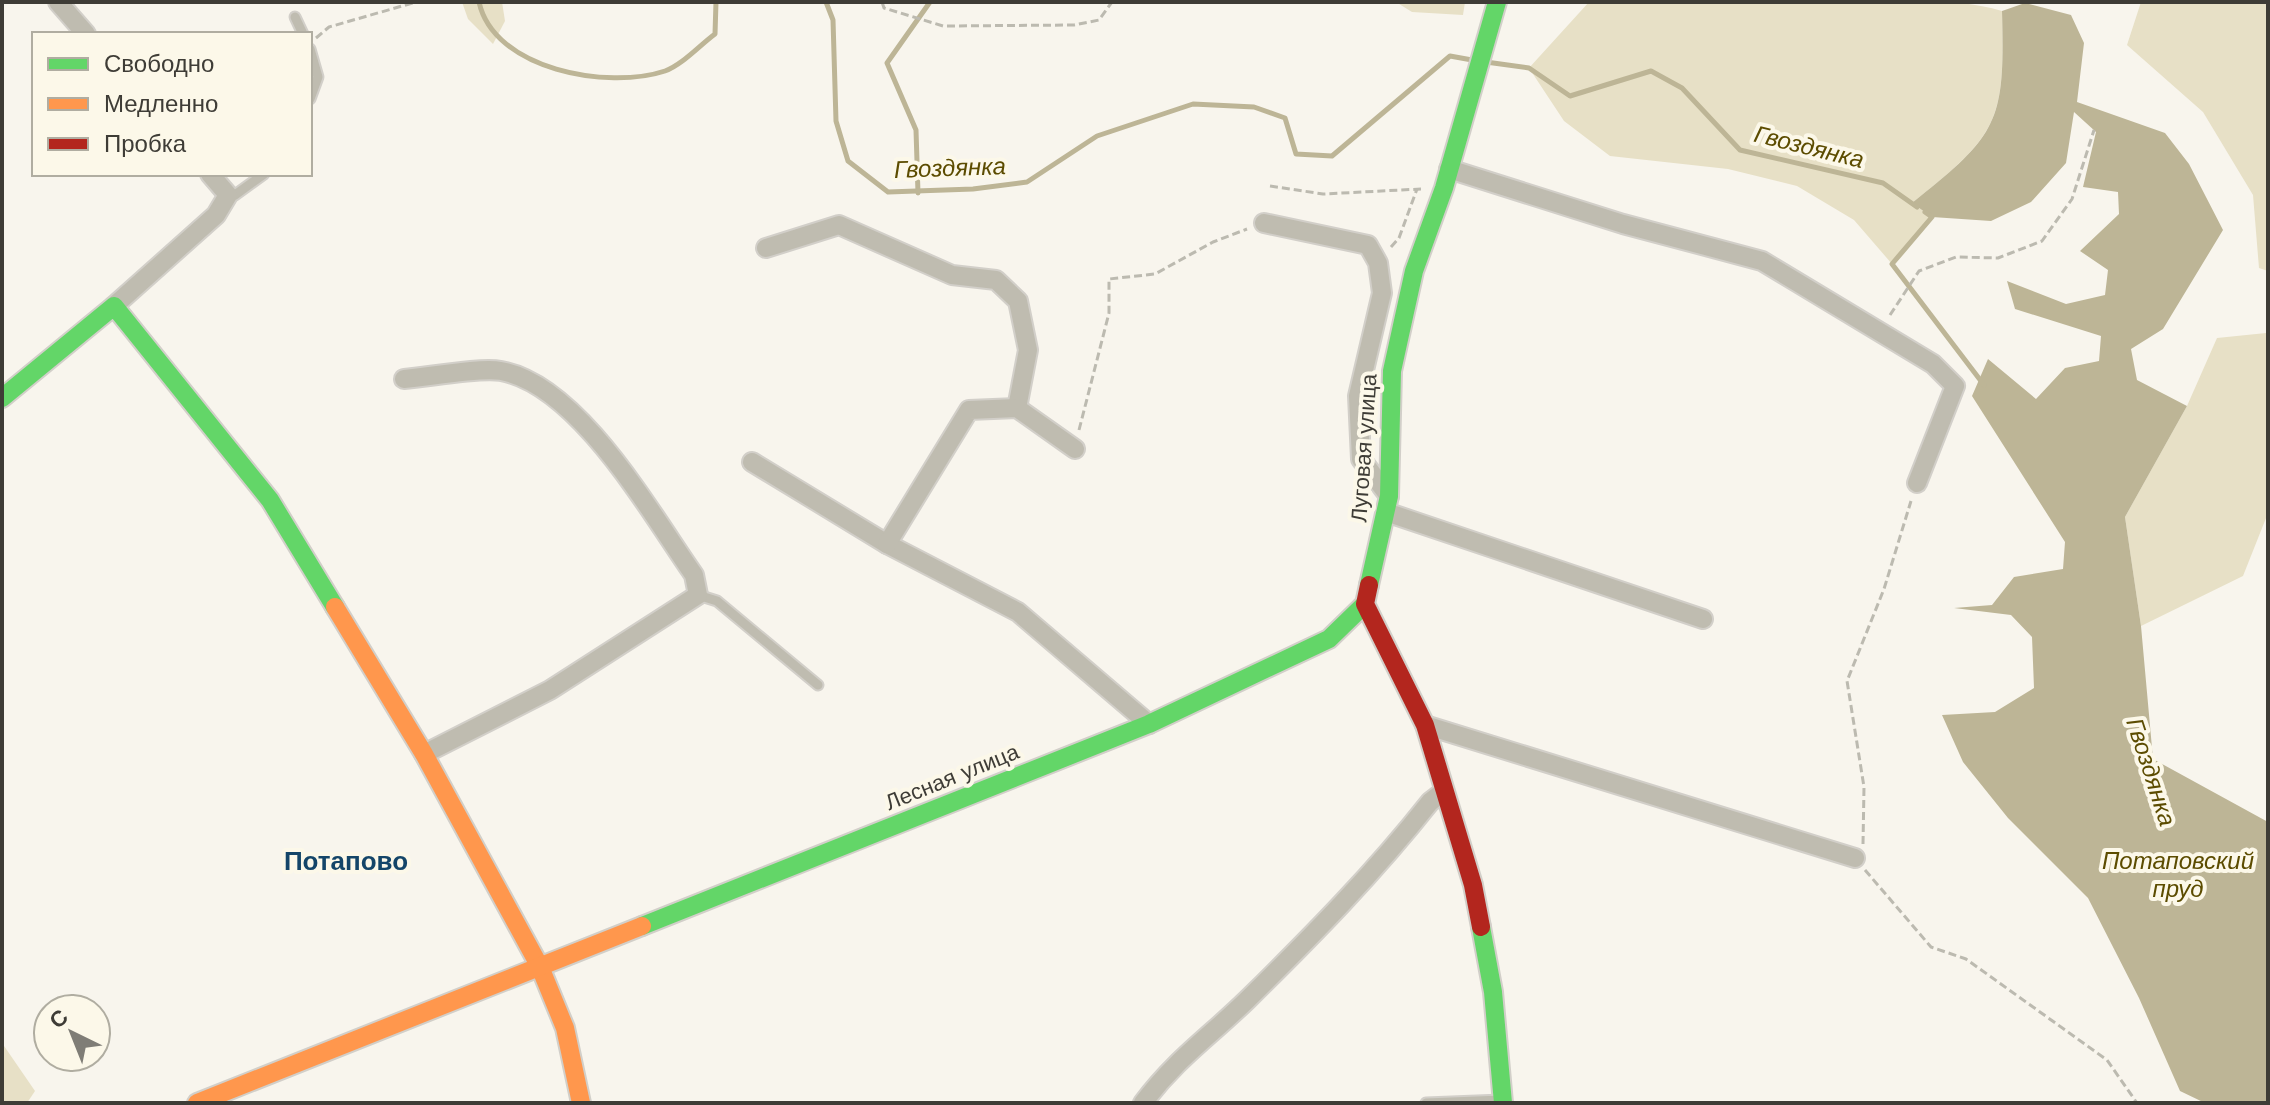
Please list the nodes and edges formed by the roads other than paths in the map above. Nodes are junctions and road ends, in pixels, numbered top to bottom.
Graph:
1 (58, 2) edge
2 (1497, 2) edge
3 (295, 17) dead end
4 (84, 32) edge
5 (302, 32) edge
6 (312, 56) edge
7 (312, 94) edge
8 (212, 176) edge
9 (261, 176) edge
10 (1447, 178) junction
11 (228, 195) junction
12 (1264, 223) road end
13 (766, 248) dead end
14 (114, 306) junction
15 (404, 379) dead end
16 (2, 398) edge
17 (1017, 408) junction
18 (1075, 449) road end
19 (752, 462) dead end
20 (1917, 483) road end
21 (1387, 504) junction
22 (887, 544) junction
23 (698, 595) junction
24 (1365, 604) junction
25 (1703, 619) dead end
26 (818, 685) dead end
27 (1149, 724) junction
28 (1425, 725) junction
29 (424, 754) junction
30 (1443, 792) junction
31 (1855, 858) road end
32 (540, 967) junction
33 (1501, 1095) edge
34 (197, 1103) edge
35 (581, 1103) edge
36 (1143, 1103) edge
37 (1426, 1103) edge

1 - 4 street
2 - 10 street, Луговая улица
3 - 5 lane
6 - 7 lane
8 - 11 street
9 - 11 lane
10 - 20 street
10 - 21 street, Луговая улица
11 - 14 street
12 - 21 street
13 - 17 street
14 - 16 street
14 - 29 street
15 - 23 street
17 - 18 street
17 - 22 street
19 - 22 street
21 - 24 street, Луговая улица
21 - 25 street
22 - 27 street
23 - 26 lane
23 - 29 street
24 - 27 street, Лесная улица
24 - 28 street
27 - 32 street, Лесная улица
28 - 30 street
28 - 31 street
29 - 32 street
30 - 33 street
30 - 36 street
32 - 34 street, Лесная улица
32 - 35 street
33 - 37 lane

